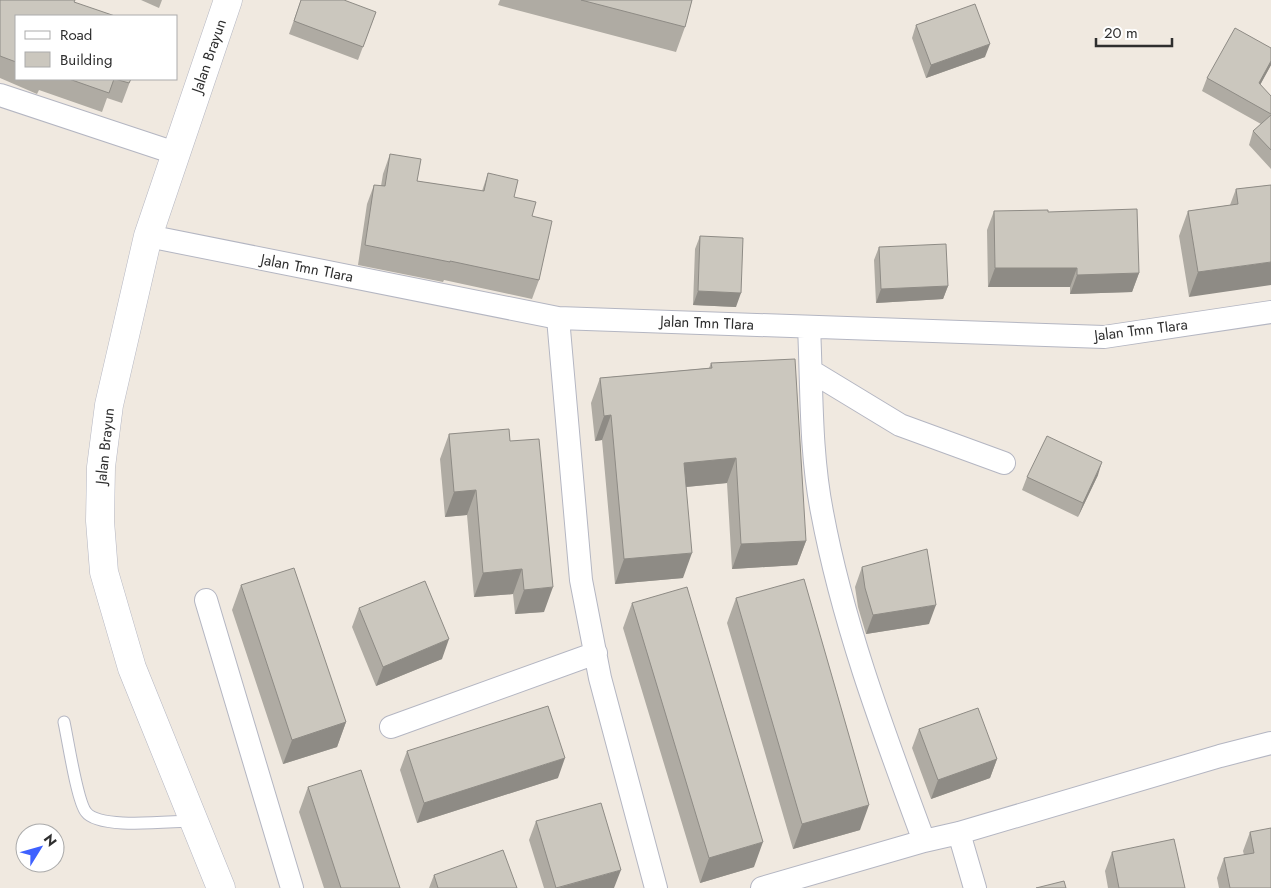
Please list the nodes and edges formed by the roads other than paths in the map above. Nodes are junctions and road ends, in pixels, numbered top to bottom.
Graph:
1 (228, 0) edge
2 (0, 95) edge
3 (175, 153) junction
4 (148, 236) junction
5 (1271, 312) edge
6 (558, 318) junction
7 (809, 327) junction
8 (811, 371) junction
9 (1004, 463) dead end
10 (206, 600) dead end
11 (596, 653) junction
12 (64, 722) dead end
13 (391, 727) dead end
14 (1271, 743) edge
15 (194, 821) junction
16 (959, 833) junction
17 (924, 841) junction
18 (221, 888) edge
19 (292, 888) edge
20 (656, 888) edge
21 (764, 888) edge
22 (975, 888) edge

1 - 3 main road, Jalan Brayun
2 - 3 street
3 - 4 main road, Jalan Brayun
4 - 6 street, Jalan Tmn TIara
4 - 15 main road, Jalan Brayun
5 - 7 street, Jalan Tmn TIara
6 - 7 street, Jalan Tmn TIara
6 - 11 street
7 - 8 street
8 - 9 street
8 - 17 street
10 - 19 street
11 - 13 street
11 - 20 street
12 - 15 lane
14 - 16 street
15 - 18 main road, Jalan Brayun
16 - 17 street
16 - 22 street
17 - 21 street

